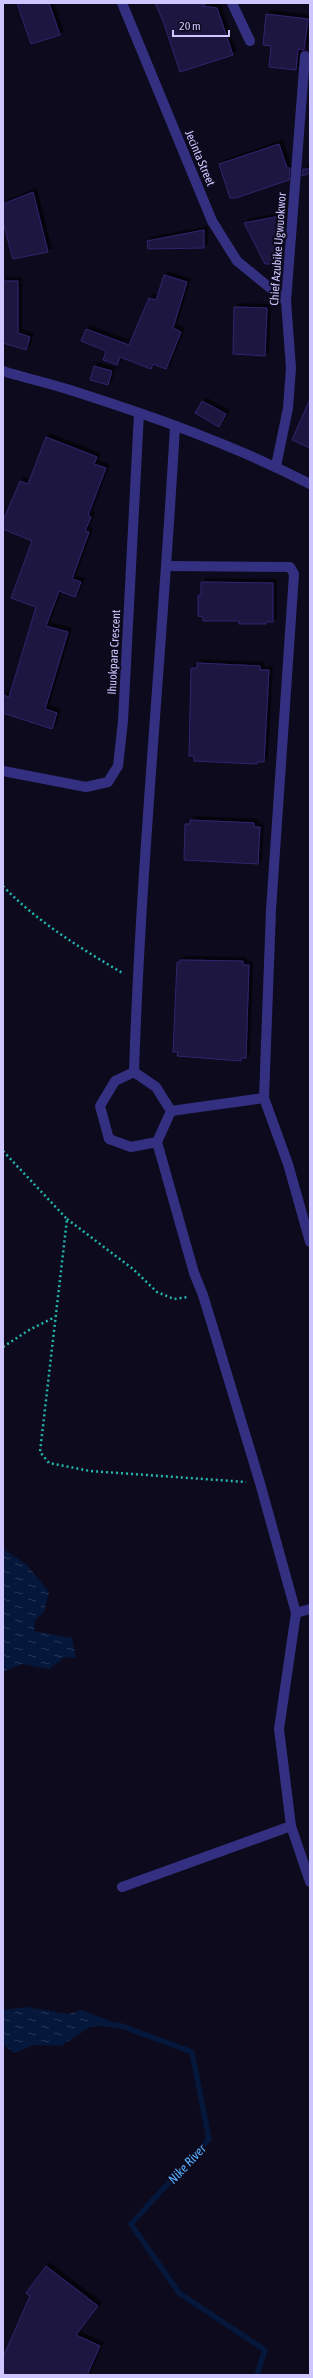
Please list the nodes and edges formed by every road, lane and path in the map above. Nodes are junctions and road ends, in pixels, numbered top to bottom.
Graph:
1 (122, 3) edge
2 (232, 3) edge
3 (250, 40) dead end
4 (305, 56) dead end
5 (286, 301) junction
6 (3, 371) edge
7 (139, 413) junction
8 (175, 426) junction
9 (276, 466) junction
10 (310, 484) edge
11 (168, 566) junction
12 (3, 771) edge
13 (3, 886) edge
14 (137, 981) junction
15 (134, 1072) junction
16 (264, 1098) junction
17 (171, 1110) junction
18 (158, 1142) junction
19 (3, 1151) edge
20 (67, 1219) junction
21 (310, 1242) edge
22 (203, 1295) junction
23 (56, 1317) junction
24 (3, 1347) edge
25 (260, 1483) junction
26 (310, 1609) edge
27 (296, 1613) junction
28 (291, 1826) junction
29 (310, 1882) edge
30 (122, 1887) dead end

1 - 5 street, Jecinta Street
2 - 3 street
4 - 5 street, Chief Azubike Ugwuokwor
5 - 9 street, Chief Azubike Ugwuokwor
6 - 7 street
7 - 8 street
7 - 12 street, Ihuokpara Crescent
8 - 9 street
8 - 11 street
9 - 10 street
11 - 14 street
11 - 16 street
13 - 14 path
14 - 15 street
15 - 17 street
15 - 18 street
16 - 17 street
16 - 21 street
17 - 18 street
18 - 22 street
19 - 20 path
20 - 22 path
20 - 23 path
22 - 25 street
23 - 24 path
23 - 25 path
25 - 27 street
26 - 27 street
27 - 28 street
28 - 29 street
28 - 30 street

